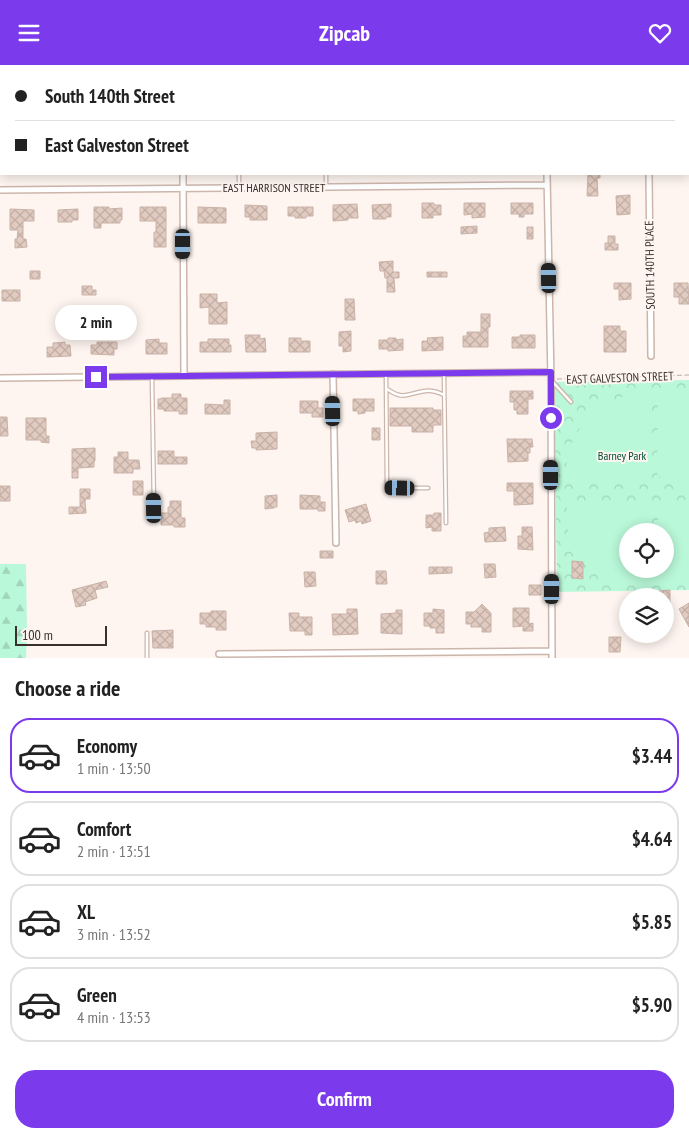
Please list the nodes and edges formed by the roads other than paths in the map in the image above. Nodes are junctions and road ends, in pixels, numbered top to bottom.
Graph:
1 (183, 175) edge
2 (239, 175) edge
3 (326, 175) edge
4 (547, 175) edge
5 (649, 175) edge
6 (548, 185) junction
7 (326, 187) junction
8 (183, 188) junction
9 (239, 188) junction
10 (0, 190) edge
11 (651, 356) dead end
12 (551, 372) junction
13 (386, 373) junction
14 (444, 373) junction
15 (333, 374) junction
16 (152, 376) junction
17 (184, 376) junction
18 (0, 378) edge
19 (551, 380) junction
20 (386, 389) junction
21 (444, 395) junction
22 (570, 402) dead end
23 (428, 488) dead end
24 (154, 508) dead end
25 (446, 523) dead end
26 (336, 543) dead end
27 (147, 633) dead end
28 (552, 651) junction
29 (219, 654) dead end
30 (147, 658) edge
31 (552, 658) edge

1 - 8 street
2 - 9 lane
3 - 7 lane
4 - 6 street
5 - 11 street, SOUTH 140TH PLACE
6 - 7 street, EAST HARRISON STREET
6 - 12 street
7 - 9 street, EAST HARRISON STREET
8 - 9 street, EAST HARRISON STREET
8 - 10 street, EAST HARRISON STREET
8 - 17 street
12 - 14 street, EAST GALVESTON STREET
12 - 19 street
13 - 14 street, EAST GALVESTON STREET
13 - 15 street, EAST GALVESTON STREET
13 - 20 lane
14 - 21 lane
15 - 17 street, EAST GALVESTON STREET
15 - 26 street
16 - 17 street, EAST GALVESTON STREET
16 - 18 street, EAST GALVESTON STREET
16 - 24 lane
19 - 22 lane
19 - 28 street
20 - 21 lane
20 - 23 lane
21 - 25 lane
27 - 30 lane
28 - 29 street
28 - 31 street

